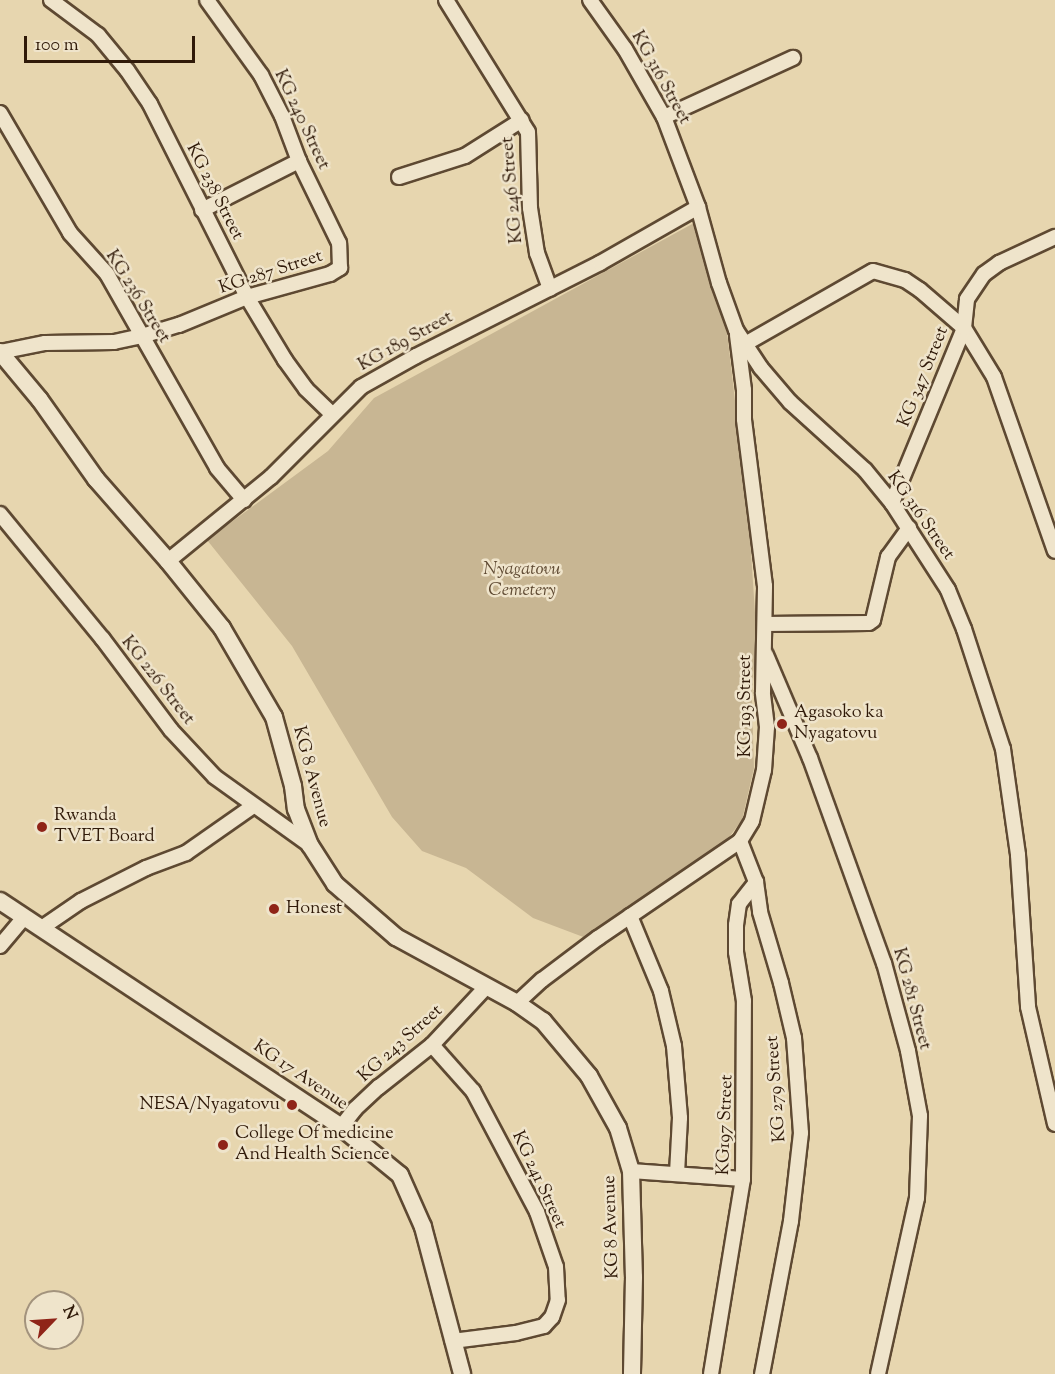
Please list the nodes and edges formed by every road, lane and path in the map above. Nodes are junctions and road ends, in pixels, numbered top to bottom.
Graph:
1 (51, 0) edge
2 (207, 0) edge
3 (446, 0) edge
4 (590, 0) edge
5 (793, 58) dead end
6 (0, 113) edge
7 (664, 117) junction
8 (522, 120) junction
9 (299, 161) junction
10 (399, 177) dead end
11 (318, 198) joint
12 (698, 207) junction
13 (202, 210) junction
14 (1055, 237) edge
15 (550, 289) junction
16 (247, 297) junction
17 (964, 328) junction
18 (736, 330) junction
19 (142, 336) junction
20 (745, 344) junction
21 (0, 352) edge
22 (332, 414) junction
23 (244, 500) junction
24 (892, 503) junction
25 (0, 514) edge
26 (909, 528) junction
27 (1055, 551) edge
28 (168, 561) junction
29 (765, 624) junction
30 (764, 651) junction
31 (253, 806) junction
32 (740, 841) junction
33 (310, 845) junction
34 (756, 882) junction
35 (0, 900) edge
36 (630, 916) junction
37 (24, 917) junction
38 (43, 927) junction
39 (0, 946) edge
40 (486, 987) junction
41 (518, 1003) junction
42 (432, 1045) junction
43 (1055, 1124) edge
44 (341, 1127) junction
45 (631, 1171) junction
46 (677, 1173) junction
47 (743, 1179) junction
48 (453, 1341) junction
49 (462, 1374) edge
50 (632, 1374) edge
51 (711, 1374) edge
52 (762, 1374) edge
53 (878, 1374) edge

1 - 13 street, KG 238 Street
2 - 9 street, KG 240 Street
3 - 8 street, KG 246 Street
4 - 7 street, KG 316 Street
5 - 7 street
6 - 19 street, KG 236 Street
7 - 12 street, KG 316 Street
8 - 10 street
8 - 15 street, KG 246 Street
9 - 11 street, KG 240 Street
9 - 13 street
11 - 16 street, KG 287 Street
12 - 15 street, KG 189 Street
12 - 18 street, KG 316 Street
13 - 16 street, KG 238 Street
14 - 17 street, KG 347 Street
15 - 22 street, KG 189 Street
16 - 19 street, KG 287 Street
16 - 22 street, KG 238 Street
17 - 20 street
17 - 24 street, KG 347 Street
17 - 27 street
18 - 20 street, KG 316 Street
18 - 29 street, KG 193 Street
19 - 21 street, KG 287 Street
19 - 23 street, KG 236 Street
20 - 24 street, KG 316 Street
21 - 28 street, KG 8 Avenue
22 - 23 street, KG 189 Street
23 - 28 street, KG 189 Street
24 - 26 street, KG 316 Street
25 - 31 street, KG 226 Street
26 - 29 street
26 - 43 street, KG 316 Street
28 - 33 street, KG 8 Avenue
29 - 30 street, KG 193 Street
30 - 32 street, KG 193 Street
30 - 53 street, KG 281 Street
31 - 33 street, KG 226 Street
31 - 38 street
32 - 34 street, KG 279 Street
32 - 36 street, KG 193 Street
33 - 40 street, KG 8 Avenue
34 - 47 street, KG197 Street
34 - 52 street, KG 279 Street
35 - 37 street, KG 17 Avenue
36 - 41 street, KG 193 Street
36 - 46 street
37 - 38 street, KG 17 Avenue
37 - 39 street
38 - 44 street, KG 17 Avenue
40 - 41 street, KG 8 Avenue
40 - 42 street, KG 243 Street
41 - 45 street, KG 8 Avenue
42 - 44 street, KG 243 Street
42 - 48 street, KG 241 Street
44 - 48 street, KG 17 Avenue
45 - 46 street
45 - 50 street, KG 8 Avenue
46 - 47 street
47 - 51 street, KG197 Street
48 - 49 street, KG 17 Avenue

